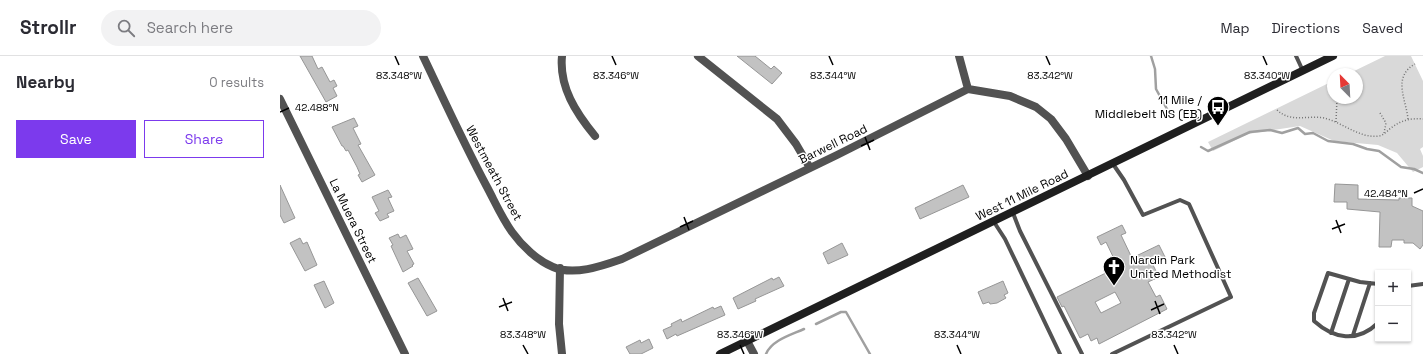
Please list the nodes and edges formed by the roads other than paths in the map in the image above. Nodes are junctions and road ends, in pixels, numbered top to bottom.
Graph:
1 (423, 56) edge
2 (562, 56) edge
3 (698, 56) edge
4 (959, 56) edge
5 (1296, 56) edge
6 (1333, 56) edge
7 (1303, 71) junction
8 (968, 90) junction
9 (280, 99) edge
10 (595, 136) dead end
11 (1113, 164) junction
12 (810, 168) junction
13 (1088, 176) junction
14 (1013, 213) junction
15 (994, 222) junction
16 (560, 268) junction
17 (1349, 279) junction
18 (1370, 283) junction
19 (1375, 284) edge
20 (1423, 284) edge
21 (1411, 286) edge
22 (1375, 325) edge
23 (1331, 333) junction
24 (1353, 335) junction
25 (747, 341) junction
26 (405, 354) edge
27 (562, 354) edge
28 (720, 354) edge
29 (754, 354) edge
30 (1060, 354) edge
31 (1082, 354) edge
32 (1112, 354) edge

1 - 16 street, Westmeath Street
2 - 10 street
3 - 12 street
4 - 8 street
5 - 7 lane
6 - 7 street, West 11 Mile Road
7 - 11 street, West 11 Mile Road
8 - 12 street, Barwell Road
8 - 13 street
9 - 26 street, La Muera Street
11 - 13 street, West 11 Mile Road
11 - 32 lane
12 - 16 street, Barwell Road
13 - 14 street, West 11 Mile Road
14 - 15 street, West 11 Mile Road
14 - 31 lane
15 - 25 street, West 11 Mile Road
15 - 30 lane
16 - 27 street
17 - 18 lane
17 - 23 lane
17 - 23 lane
18 - 19 lane
18 - 24 lane
20 - 21 lane
22 - 24 lane
23 - 24 lane
25 - 28 street, West 11 Mile Road
25 - 29 street

